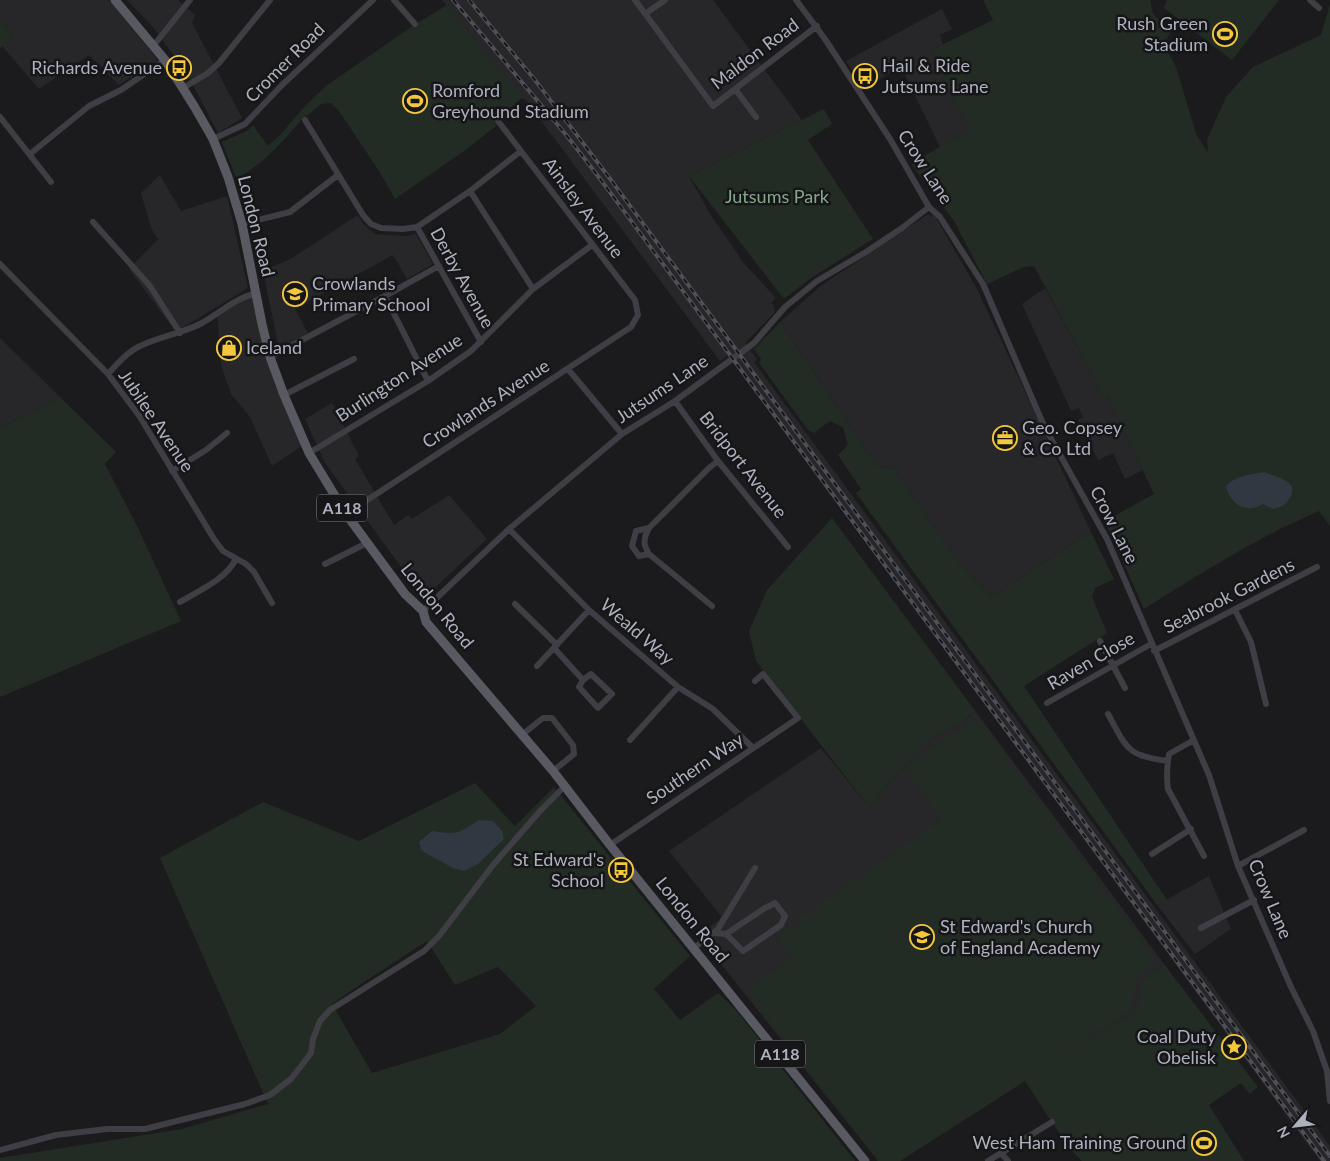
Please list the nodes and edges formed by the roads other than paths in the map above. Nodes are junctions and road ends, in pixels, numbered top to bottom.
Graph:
1 (190, 0) edge
2 (270, 0) edge
3 (373, 0) edge
4 (394, 0) edge
5 (635, 0) edge
6 (665, 0) edge
7 (796, 0) edge
8 (1310, 0) edge
9 (117, 1) edge
10 (1319, 8) dead end
11 (646, 14) junction
12 (415, 24) dead end
13 (816, 26) junction
14 (154, 45) junction
15 (165, 60) junction
16 (183, 88) junction
17 (736, 90) junction
18 (0, 117) edge
19 (756, 117) dead end
20 (305, 120) dead end
21 (498, 121) dead end
22 (213, 139) junction
23 (521, 151) junction
24 (30, 154) junction
25 (338, 175) junction
26 (51, 182) dead end
27 (470, 191) junction
28 (929, 207) junction
29 (93, 222) dead end
30 (242, 224) junction
31 (417, 227) junction
32 (592, 245) junction
33 (0, 264) edge
34 (439, 266) junction
35 (533, 289) junction
36 (256, 292) junction
37 (386, 296) junction
38 (638, 315) joint
39 (180, 333) junction
40 (481, 342) junction
41 (270, 357) junction
42 (354, 359) dead end
43 (568, 369) junction
44 (108, 374) junction
45 (428, 381) junction
46 (284, 395) junction
47 (675, 401) junction
48 (227, 433) dead end
49 (622, 434) junction
50 (309, 453) junction
51 (718, 461) junction
52 (172, 470) junction
53 (346, 514) junction
54 (649, 528) junction
55 (509, 529) junction
56 (367, 543) junction
57 (788, 547) dead end
58 (649, 554) junction
59 (236, 559) junction
60 (326, 564) dead end
61 (1317, 567) dead end
62 (180, 602) dead end
63 (272, 603) dead end
64 (515, 604) dead end
65 (712, 606) dead end
66 (589, 610) junction
67 (1235, 610) junction
68 (423, 611) junction
69 (1100, 641) dead end
70 (555, 647) junction
71 (1153, 647) junction
72 (537, 666) dead end
73 (1113, 666) junction
74 (583, 680) junction
75 (755, 681) dead end
76 (678, 687) junction
77 (1125, 688) dead end
78 (1047, 703) dead end
79 (1266, 704) dead end
80 (1108, 714) dead end
81 (523, 734) junction
82 (630, 740) dead end
83 (1194, 740) junction
84 (753, 748) junction
85 (1168, 761) junction
86 (553, 771) junction
87 (565, 786) junction
88 (1190, 829) junction
89 (1304, 830) dead end
90 (610, 845) junction
91 (1152, 854) dead end
92 (1204, 856) dead end
93 (1238, 866) junction
94 (755, 868) dead end
95 (1254, 900) junction
96 (1201, 928) dead end
97 (714, 933) junction
98 (726, 934) junction
99 (694, 948) junction
100 (1330, 1101) edge
101 (1052, 1122) dead end
102 (0, 1150) edge
103 (1001, 1153) junction
104 (866, 1161) edge
105 (988, 1161) edge
106 (1008, 1161) edge

1 - 14 street
2 - 16 street
3 - 22 street, Cromer Road
4 - 12 street
5 - 11 street
6 - 11 street
7 - 13 street, Crow Lane
8 - 10 street
9 - 14 main road, London Road / A118
11 - 17 street, Maldon Road
13 - 17 street, Maldon Road
13 - 28 street, Crow Lane
14 - 15 main road, London Road / A118
15 - 16 main road, London Road / A118
15 - 24 street
16 - 22 main road, London Road / A118
17 - 19 street
18 - 24 street
20 - 25 street
21 - 23 street, Ainsley Avenue
22 - 30 main road, London Road / A118
23 - 27 street
23 - 32 street, Ainsley Avenue
24 - 26 street
25 - 30 street
25 - 31 street
27 - 31 street
27 - 35 street
28 - 47 street, Jutsums Lane
28 - 71 street, Crow Lane
29 - 39 street
30 - 36 main road, London Road / A118
31 - 34 street, Derby Avenue
32 - 35 street, Burlington Avenue
32 - 38 street, Ainsley Avenue
33 - 44 street, Jubilee Avenue
34 - 37 street
34 - 40 street, Derby Avenue
35 - 40 street, Burlington Avenue
36 - 39 street
36 - 41 main road, London Road / A118
37 - 41 street
37 - 45 street
38 - 43 street, Crowlands Avenue
39 - 44 street
40 - 45 street, Burlington Avenue
41 - 46 main road, London Road / A118
42 - 46 street
43 - 49 street
43 - 53 street, Crowlands Avenue
44 - 52 street, Jubilee Avenue
45 - 50 street, Burlington Avenue
46 - 50 main road, London Road / A118
47 - 49 street, Jutsums Lane
47 - 51 street, Bridport Avenue
48 - 52 street
49 - 55 street, Jutsums Lane
50 - 53 main road, London Road / A118
51 - 54 street
51 - 57 street, Bridport Avenue
52 - 59 street, Jubilee Avenue
53 - 56 main road, London Road / A118
54 - 58 street
54 - 58 street
55 - 66 street, Weald Way
55 - 68 street, Jutsums Lane
56 - 60 street
56 - 68 main road, London Road / A118
58 - 65 street
59 - 62 street
59 - 63 street, Jubilee Avenue
61 - 67 street, Seabrook Gardens
64 - 70 street
66 - 70 street
66 - 76 street, Weald Way
67 - 71 street, Seabrook Gardens
67 - 79 street
68 - 81 main road, London Road / A118
69 - 73 street
70 - 72 street
70 - 74 street
71 - 73 street, Raven Close
71 - 83 street, Crow Lane
73 - 77 street
73 - 78 street, Raven Close
74 - 74 street
75 - 84 street, Southern Way
76 - 82 street
76 - 84 street, Weald Way
80 - 85 street
81 - 86 main road, London Road / A118
81 - 86 street
83 - 85 street
83 - 93 street, Crow Lane
84 - 90 street, Southern Way
85 - 88 street
86 - 87 main road, London Road / A118
87 - 90 main road, London Road / A118
87 - 102 street
88 - 91 street
88 - 92 street
89 - 93 street
90 - 99 main road, London Road / A118
93 - 95 street, Crow Lane
94 - 97 street
95 - 96 street
95 - 100 street, Crow Lane
97 - 98 street
97 - 99 street
98 - 98 street
99 - 104 main road, London Road / A118
101 - 103 street
103 - 105 street
103 - 106 street

